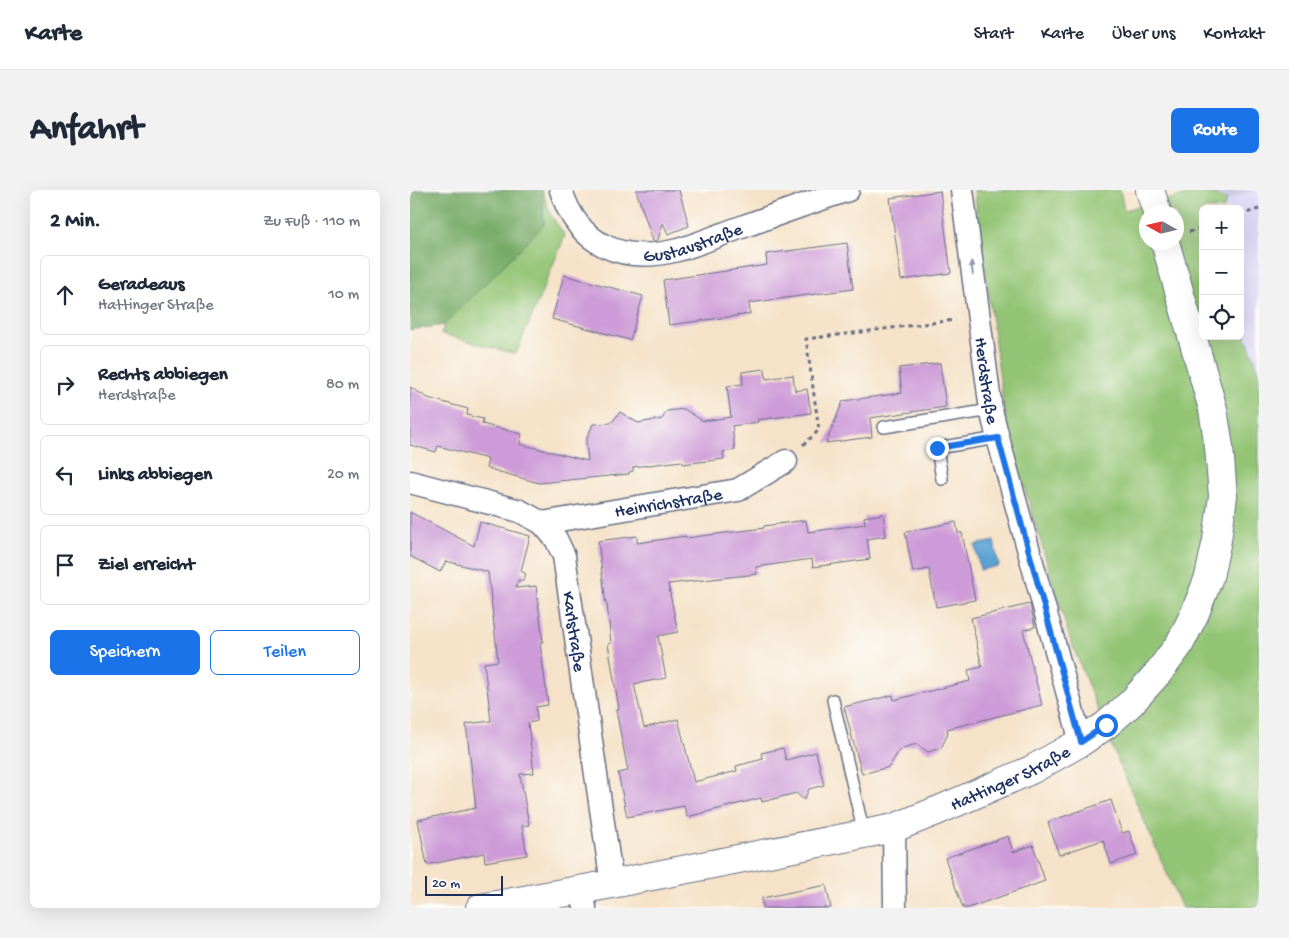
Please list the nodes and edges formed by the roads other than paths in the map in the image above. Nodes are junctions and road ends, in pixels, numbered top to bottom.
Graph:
1 (561, 190) edge
2 (848, 190) edge
3 (962, 190) edge
4 (1150, 190) edge
5 (1155, 205) edge
6 (1167, 250) edge
7 (992, 410) junction
8 (884, 426) dead end
9 (998, 438) junction
10 (786, 461) road end
11 (942, 479) dead end
12 (410, 482) edge
13 (542, 523) junction
14 (833, 700) dead end
15 (1081, 742) junction
16 (894, 828) junction
17 (864, 834) junction
18 (612, 884) junction
19 (583, 898) edge
20 (480, 908) edge
21 (895, 908) edge

1 - 2 street, Gustavstraße
7 -> 3 street, Herdstraße
4 - 5 main road
6 - 15 main road, Hattinger Straße
7 - 8 lane
7 - 9 street, Herdstraße
9 - 11 lane
9 - 15 street, Herdstraße
10 - 13 street, Heinrichstraße
12 - 13 street, Karlstraße
13 - 18 street, Karlstraße
14 - 17 lane
15 - 16 main road, Hattinger Straße
16 - 17 main road, Hattinger Straße
16 - 21 street
17 - 18 main road, Hattinger Straße
18 - 19 main road, Hattinger Straße
19 - 20 main road, Hattinger Straße

